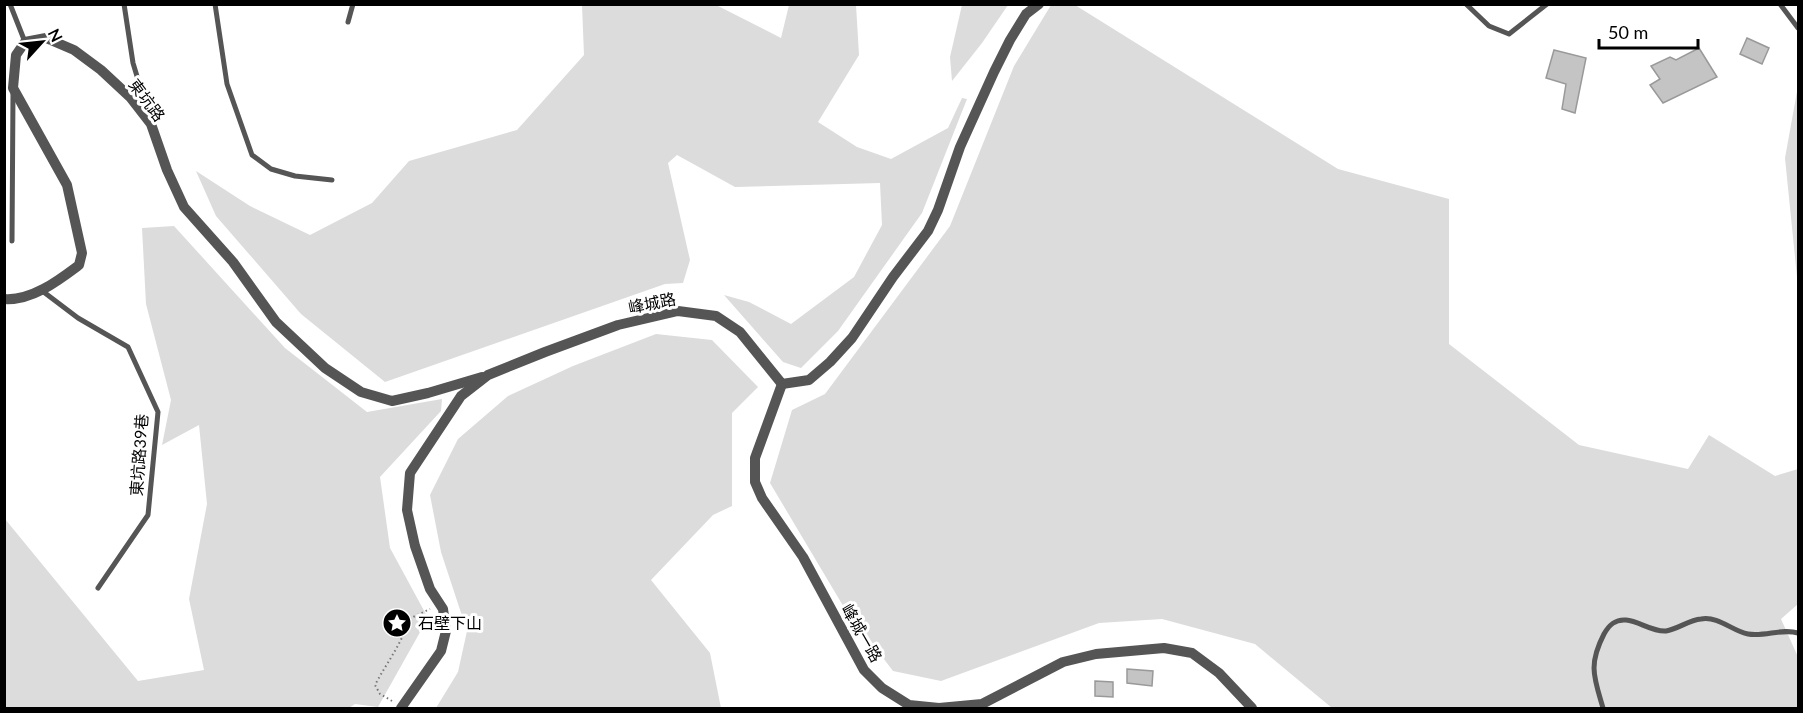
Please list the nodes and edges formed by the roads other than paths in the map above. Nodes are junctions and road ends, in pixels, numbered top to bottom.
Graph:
1 (10, 4) edge
2 (124, 4) edge
3 (215, 4) edge
4 (352, 4) edge
5 (1039, 4) edge
6 (1466, 4) edge
7 (1547, 4) edge
8 (1780, 4) edge
9 (348, 22) dead end
10 (1798, 28) edge
11 (25, 42) junction
12 (13, 88) junction
13 (151, 124) junction
14 (332, 180) dead end
15 (12, 241) dead end
16 (41, 290) junction
17 (4, 299) edge
18 (488, 375) junction
19 (782, 384) junction
20 (98, 588) dead end
21 (1798, 633) edge
22 (402, 706) edge
23 (1252, 708) edge
24 (1603, 708) edge

1 - 11 lane
2 - 13 lane
3 - 14 lane
4 - 9 lane
5 - 19 street
6 - 7 lane
8 - 10 lane
11 - 12 street
11 - 13 street, 東坑路
12 - 15 lane
12 - 16 street
13 - 18 street, 東坑路
16 - 17 street
16 - 20 lane, 東坑路39巷
18 - 19 street, 峰城路
18 - 22 street, 峰城路
19 - 23 street, 峰城一路
21 - 24 lane

